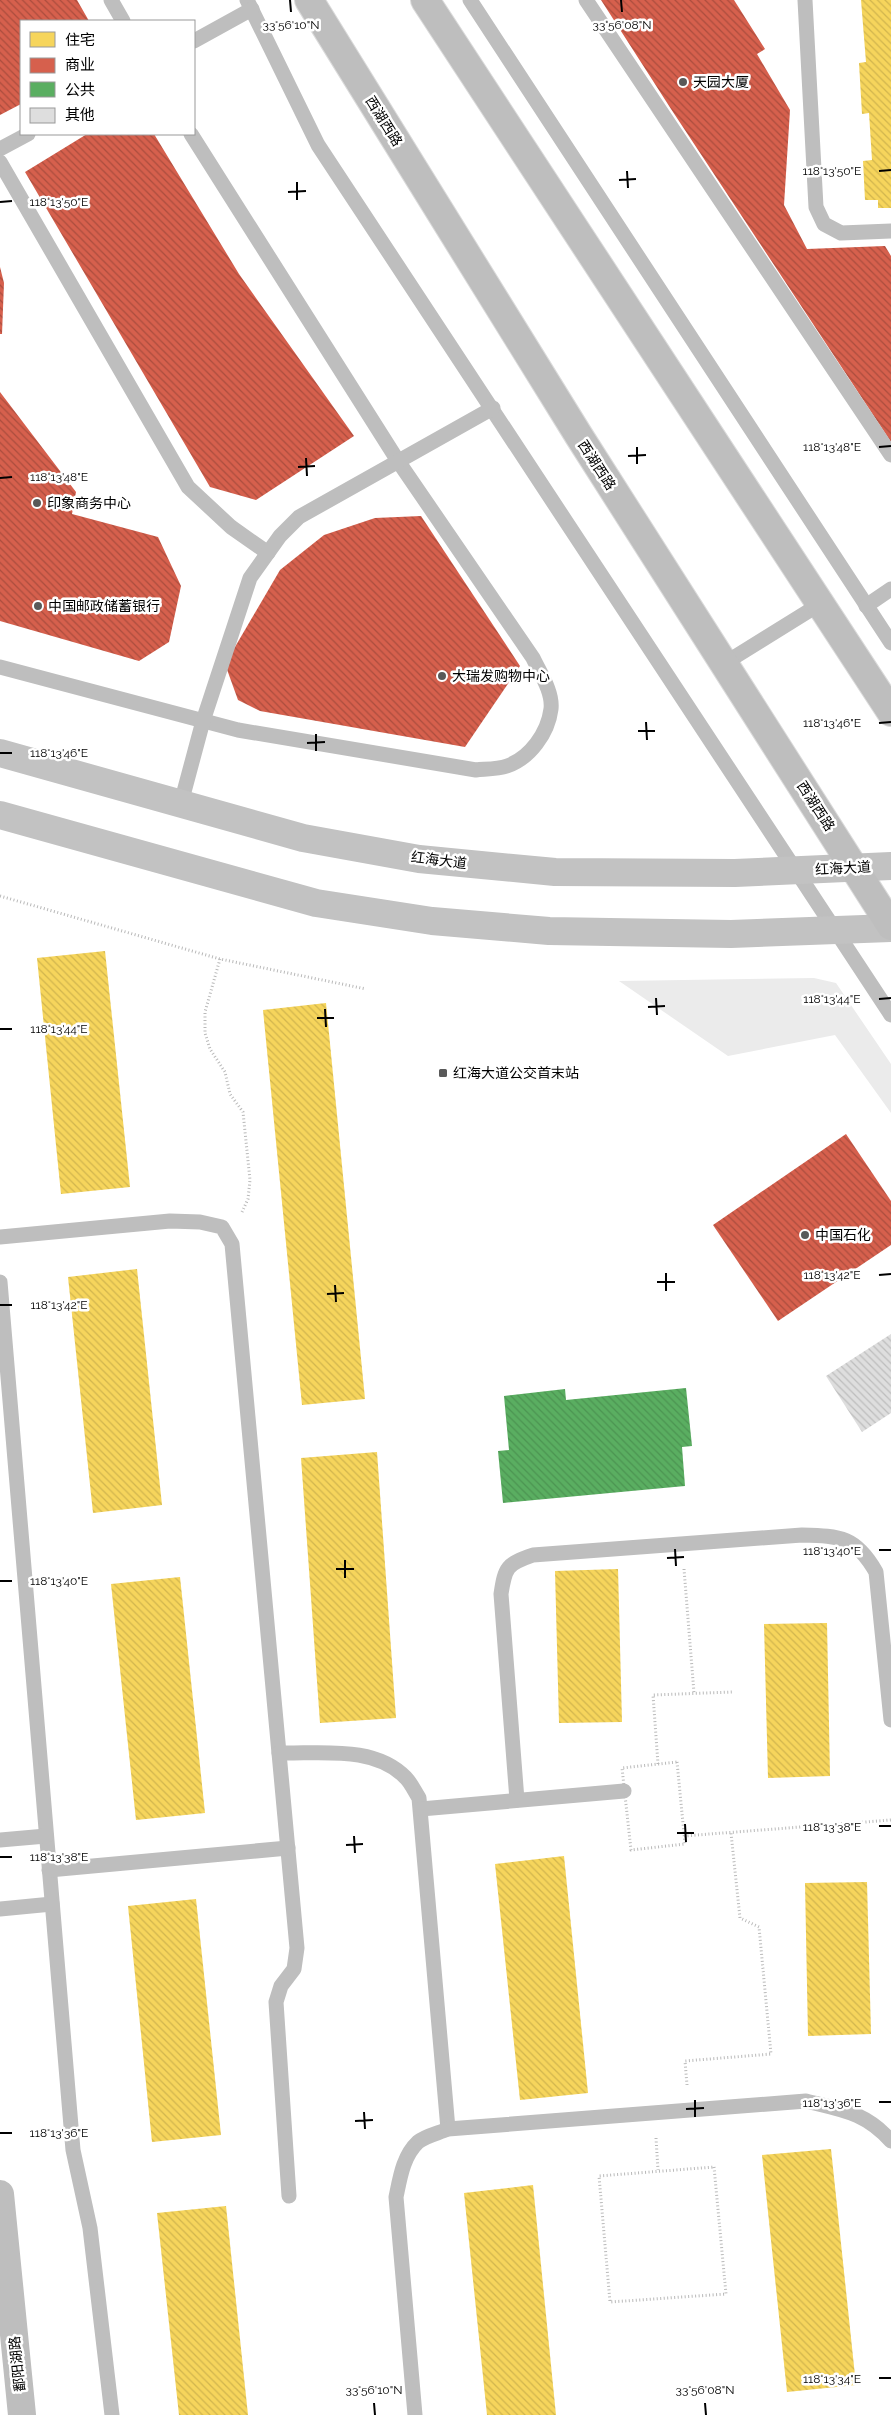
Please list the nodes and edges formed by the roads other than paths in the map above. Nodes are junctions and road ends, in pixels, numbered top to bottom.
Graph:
1 (111, 0) edge
2 (309, 0) edge
3 (425, 0) edge
4 (470, 0) edge
5 (586, 0) edge
6 (805, 0) edge
7 (250, 4) edge
8 (122, 20) edge
9 (195, 41) edge
10 (26, 135) edge
11 (192, 135) edge
12 (0, 150) edge
13 (0, 162) edge
14 (891, 231) edge
15 (493, 408) junction
16 (891, 455) edge
17 (398, 461) junction
18 (268, 553) junction
19 (891, 589) edge
20 (820, 604) junction
21 (866, 606) junction
22 (891, 643) edge
23 (724, 663) junction
24 (0, 666) edge
25 (891, 712) edge
26 (203, 721) junction
27 (0, 753) edge
28 (181, 804) junction
29 (0, 815) edge
30 (891, 866) edge
31 (856, 868) junction
32 (796, 870) junction
33 (891, 927) edge
34 (834, 930) junction
35 (891, 1015) edge
36 (0, 1237) edge
37 (0, 1282) edge
38 (891, 1720) edge
39 (279, 1753) junction
40 (624, 1791) road end
41 (517, 1800) junction
42 (421, 1809) junction
43 (46, 1836) junction
44 (0, 1840) edge
45 (288, 1848) junction
46 (49, 1870) junction
47 (52, 1904) junction
48 (0, 1909) edge
49 (448, 2129) junction
50 (891, 2141) edge
51 (0, 2194) edge
52 (290, 2196) dead end
53 (22, 2415) edge
54 (112, 2415) edge
55 (415, 2415) edge

1 - 8 lane
2 - 23 main road, 西湖西路
3 - 20 main road
4 - 21 lane
5 - 16 lane
6 - 14 lane
7 - 9 lane
7 - 15 lane
10 - 12 lane
11 - 17 lane
13 - 18 lane
15 - 17 lane
15 - 32 lane
17 - 18 lane
17 - 26 lane
18 - 26 lane
19 - 21 lane
20 - 23 lane
20 - 25 main road
21 - 22 lane
23 - 31 main road, 西湖西路
24 - 26 lane
26 - 28 lane
27 - 28 main road, 红海大道
28 - 32 main road, 红海大道
29 - 34 main road
30 - 31 main road, 红海大道
31 - 32 main road, 红海大道
31 - 33 main road, 西湖西路
32 - 34 lane
33 - 34 main road
34 - 35 lane
36 - 39 lane
37 - 43 lane
38 - 41 lane
39 - 42 lane
39 - 45 lane
40 - 41 lane
41 - 42 lane
42 - 49 lane
43 - 44 lane
43 - 46 lane
45 - 46 lane
45 - 52 lane
46 - 47 lane
47 - 48 lane
47 - 54 lane
49 - 50 lane
49 - 55 lane
51 - 53 main road, 鄱阳湖路

